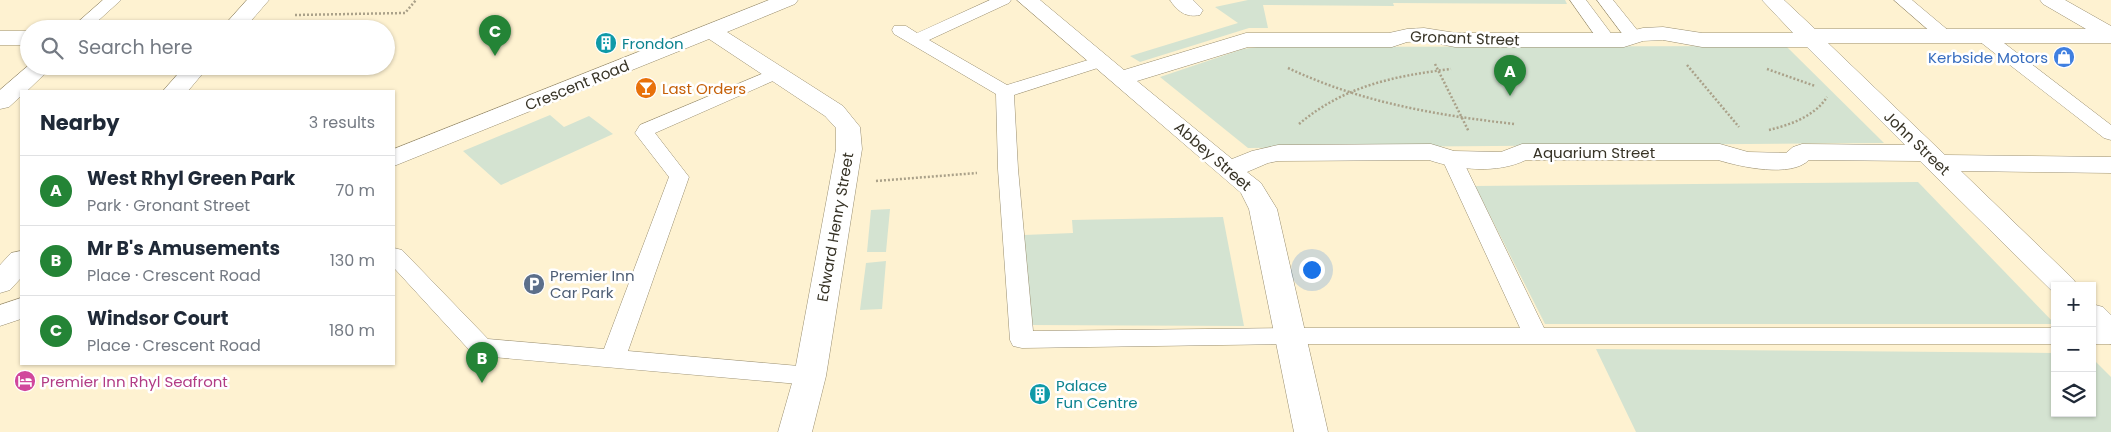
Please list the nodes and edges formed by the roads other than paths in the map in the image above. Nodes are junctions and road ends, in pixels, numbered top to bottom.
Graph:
1 (113, 0) edge
2 (259, 0) edge
3 (788, 0) edge
4 (1003, 0) edge
5 (1027, 0) edge
6 (1578, 0) edge
7 (1605, 0) edge
8 (1772, 0) edge
9 (1902, 0) edge
10 (2050, 0) edge
11 (89, 20) edge
12 (240, 20) edge
13 (711, 30) junction
14 (2111, 35) edge
15 (1633, 36) junction
16 (1946, 36) junction
17 (1985, 37) junction
18 (0, 38) edge
19 (20, 38) edge
20 (1810, 38) junction
21 (1607, 40) junction
22 (1101, 61) junction
23 (776, 73) junction
24 (32, 75) edge
25 (190, 75) edge
26 (1122, 78) junction
27 (176, 90) edge
28 (1005, 92) junction
29 (0, 102) edge
30 (2111, 134) edge
31 (395, 158) edge
32 (1934, 158) junction
33 (1452, 159) junction
34 (2111, 165) edge
35 (1231, 169) junction
36 (395, 256) edge
37 (20, 261) edge
38 (2059, 282) edge
39 (0, 283) edge
40 (20, 308) edge
41 (0, 316) edge
42 (2096, 318) edge
43 (2111, 334) edge
44 (1289, 336) junction
45 (2051, 336) edge
46 (2096, 336) edge
47 (1536, 337) junction
48 (613, 359) junction
49 (810, 376) junction
50 (795, 432) edge
51 (1311, 432) edge

1 - 11 lane
2 - 12 street
3 - 13 street, Crescent Road
4 - 28 lane
5 - 22 street, Abbey Street
6 - 21 lane
7 - 15 lane
8 - 20 street, John Street
9 - 16 lane
10 - 14 street
13 - 23 street, Edward Henry Street
13 - 31 street, Crescent Road
14 - 17 street, Gronant Street
15 - 20 street, Gronant Street
15 - 21 street, Gronant Street
16 - 17 street, Gronant Street
16 - 20 street, Gronant Street
17 - 30 lane
18 - 19 street
20 - 32 street, John Street
21 - 26 street, Gronant Street
22 - 26 street, Abbey Street
22 - 28 lane
23 - 48 lane
23 - 49 street, Edward Henry Street
24 - 29 street
25 - 27 street
26 - 35 street, Abbey Street
28 - 44 lane
32 - 33 street, Aquarium Street
32 - 34 street, Aquarium Street
32 - 38 street, John Street
33 - 35 street, Aquarium Street
33 - 47 lane
35 - 44 street, Abbey Street
36 - 48 lane
37 - 39 street
40 - 41 street
42 - 43 street
43 - 46 lane
44 - 47 lane
44 - 51 street, Abbey Street
45 - 47 lane
48 - 49 lane
49 - 50 street, Edward Henry Street

